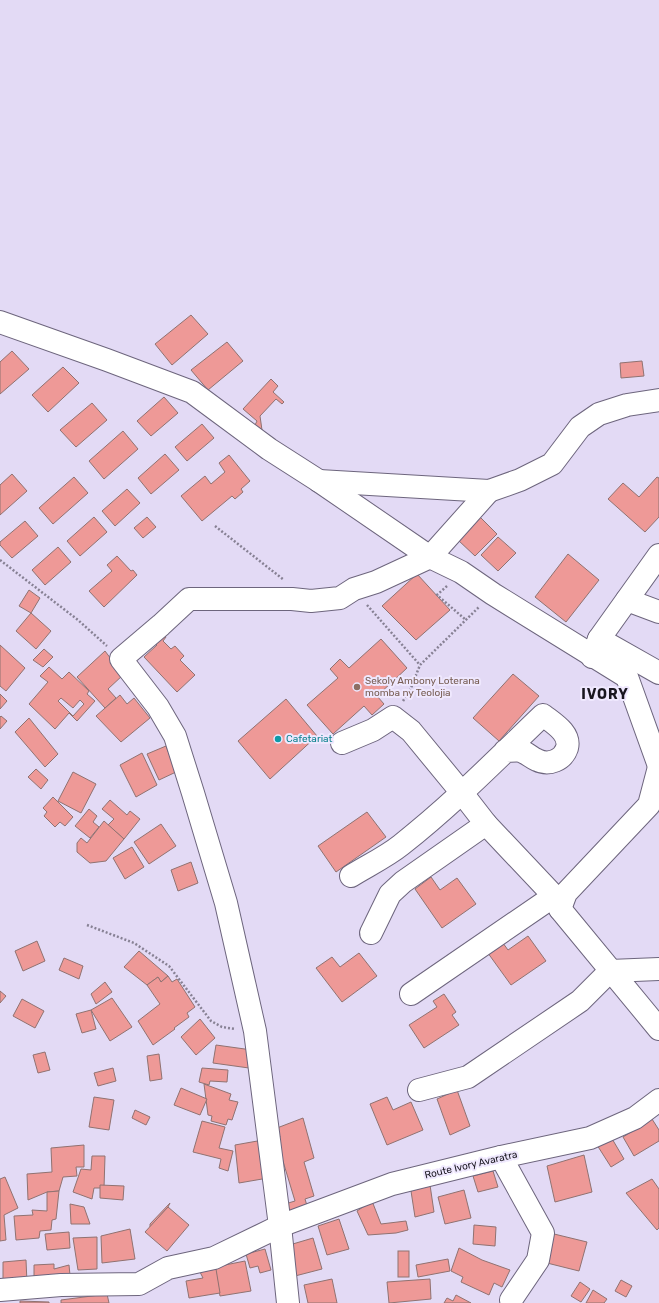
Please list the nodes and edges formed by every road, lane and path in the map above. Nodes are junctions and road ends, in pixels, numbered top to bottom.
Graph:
1 (0, 322) edge
2 (659, 400) edge
3 (319, 481) junction
4 (489, 490) junction
5 (215, 526) dead end
6 (659, 555) edge
7 (430, 557) junction
8 (0, 560) edge
9 (461, 572) junction
10 (287, 582) dead end
11 (354, 589) junction
12 (493, 594) junction
13 (627, 600) junction
14 (659, 612) edge
15 (466, 620) junction
16 (596, 648) junction
17 (121, 659) junction
18 (420, 664) junction
19 (659, 673) edge
20 (393, 717) junction
21 (342, 743) dead end
22 (505, 751) dead end
23 (659, 767) edge
24 (462, 793) junction
25 (486, 824) junction
26 (351, 876) dead end
27 (557, 902) junction
28 (87, 925) dead end
29 (371, 934) dead end
30 (659, 969) edge
31 (610, 971) junction
32 (411, 994) dead end
33 (659, 1029) edge
34 (255, 1031) junction
35 (419, 1090) dead end
36 (659, 1100) edge
37 (501, 1157) junction
38 (280, 1226) junction
39 (0, 1290) edge
40 (511, 1300) dead end
41 (288, 1303) edge

1 - 3 street
2 - 4 street
3 - 4 street
3 - 7 street
4 - 7 street
5 - 10 path
6 - 13 street
7 - 9 street
7 - 11 street
8 - 17 path
9 - 12 street
9 - 15 path
11 - 17 street
11 - 18 path
12 - 15 path
12 - 16 street
13 - 14 street
13 - 16 street
15 - 18 path
16 - 19 street
16 - 23 street
17 - 34 street
18 - 20 path
20 - 21 street
20 - 24 street
22 - 24 street
23 - 27 street
24 - 25 street
24 - 26 street
25 - 27 street
25 - 29 street
27 - 31 street
27 - 32 street
28 - 34 path
30 - 31 street
31 - 33 street
31 - 35 street
34 - 38 street
36 - 37 street, Route Ivory Avaratra
37 - 38 street, Route Ivory Avaratra
37 - 40 street
38 - 39 street, Route Ivory Avaratra
38 - 41 street

